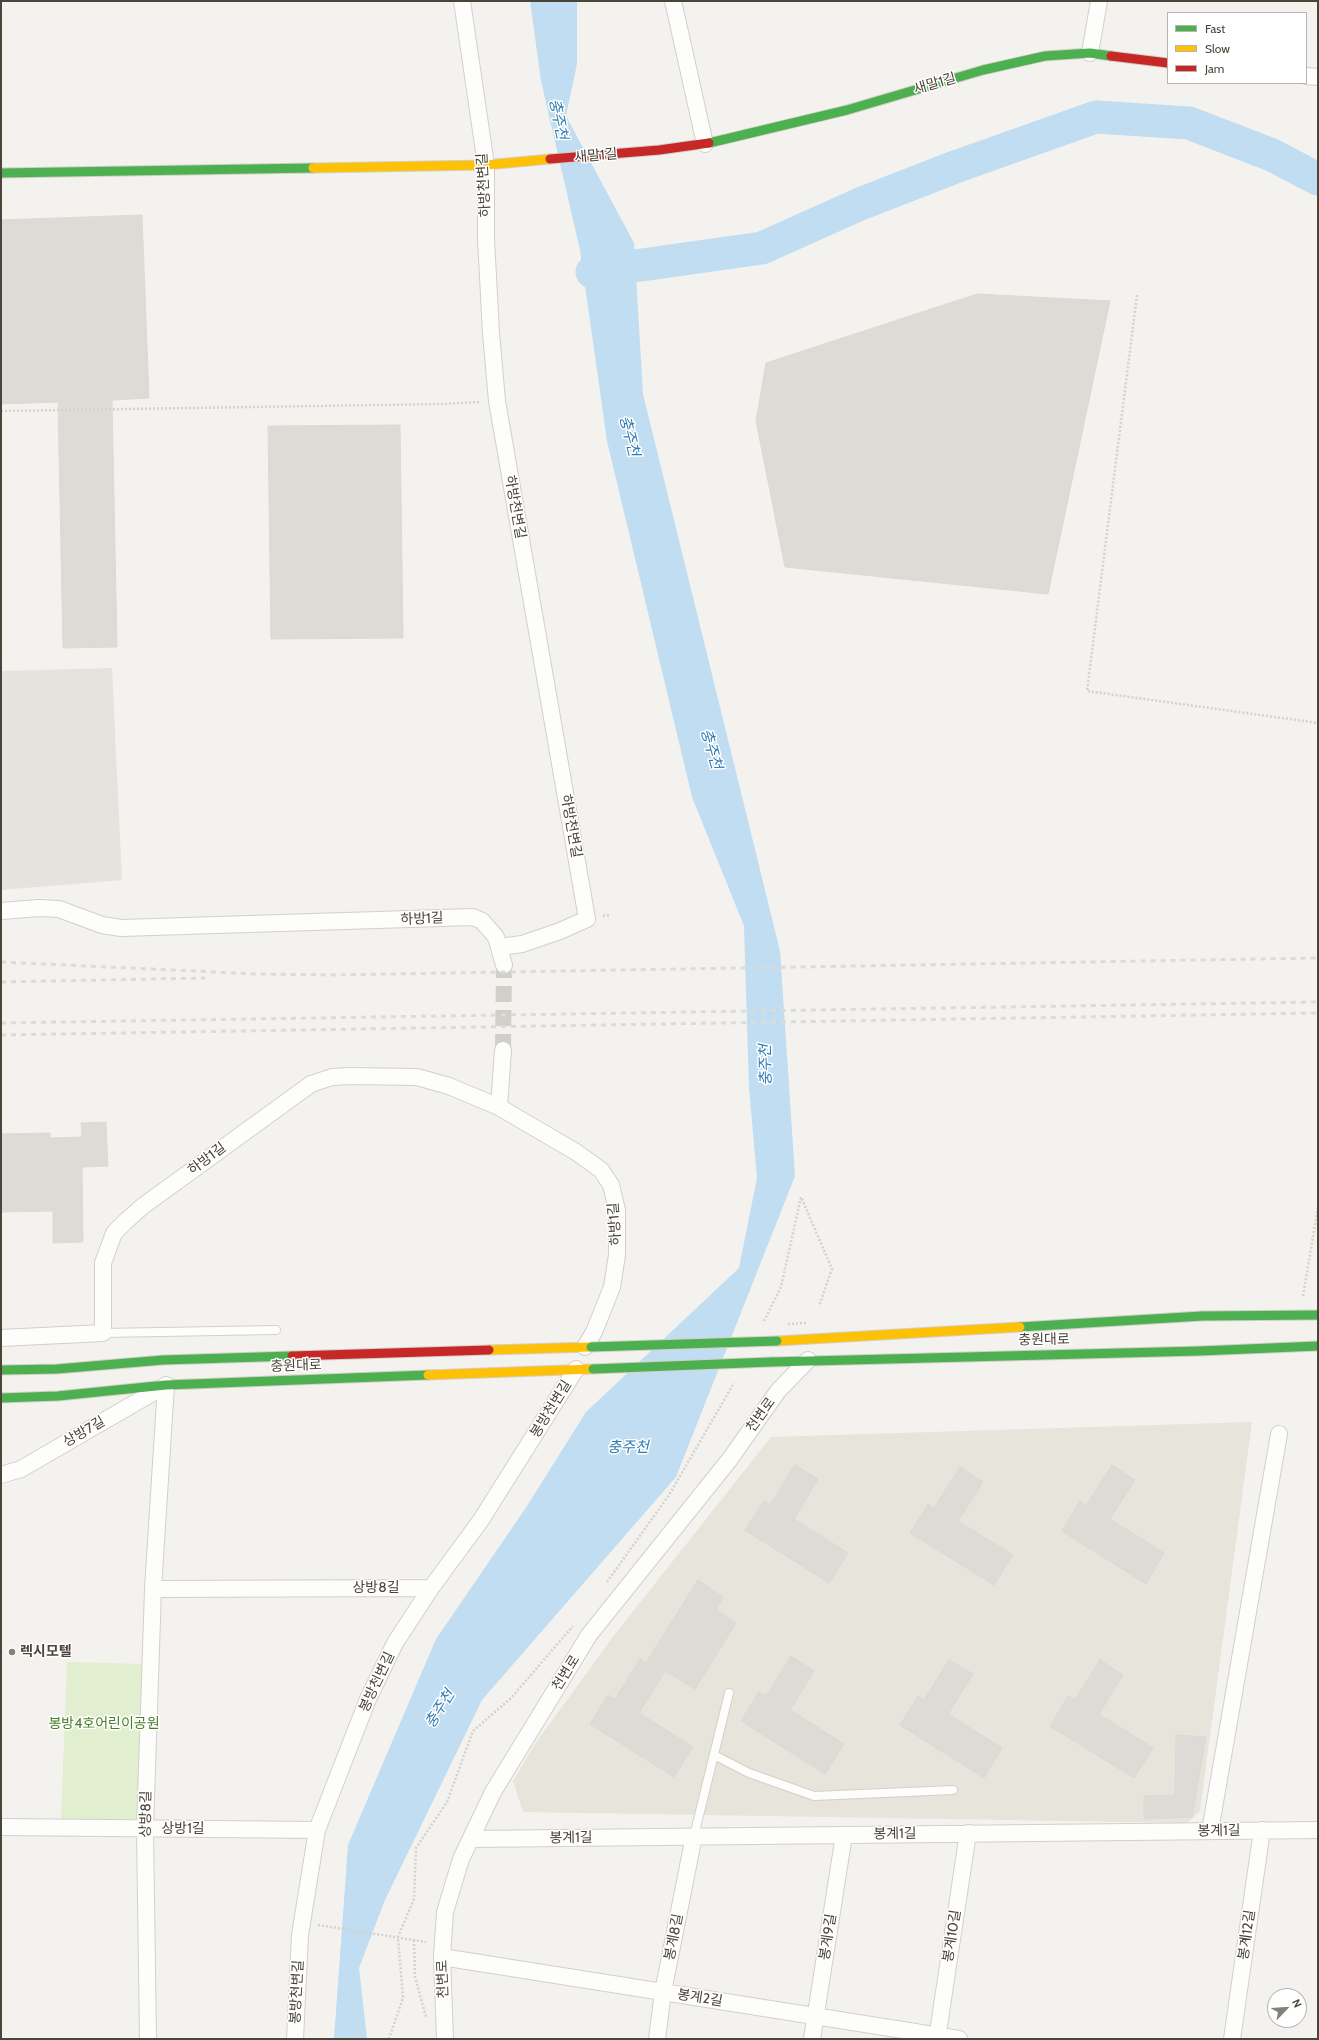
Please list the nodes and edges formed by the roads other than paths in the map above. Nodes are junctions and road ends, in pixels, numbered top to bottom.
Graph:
1 (462, 1) edge
2 (674, 1) edge
3 (1099, 1) edge
4 (1090, 53) junction
5 (1167, 63) edge
6 (1307, 76) edge
7 (1318, 77) edge
8 (705, 144) junction
9 (486, 165) junction
10 (1, 173) edge
11 (1, 911) edge
12 (500, 947) junction
13 (504, 965) tunnel mouth
14 (503, 1050) tunnel mouth
15 (498, 1107) junction
16 (1318, 1315) edge
17 (276, 1330) dead end
18 (103, 1334) junction
19 (1, 1338) edge
20 (1318, 1346) edge
21 (588, 1347) junction
22 (808, 1360) junction
23 (576, 1369) junction
24 (1, 1370) edge
25 (166, 1385) junction
26 (58, 1396) junction
27 (1, 1398) edge
28 (22, 1406) dead end
29 (1279, 1434) dead end
30 (1, 1475) edge
31 (431, 1588) junction
32 (153, 1589) junction
33 (730, 1693) dead end
34 (714, 1755) junction
35 (953, 1790) dead end
36 (1, 1827) edge
37 (145, 1829) junction
38 (317, 1830) junction
39 (1262, 1830) junction
40 (1318, 1830) edge
41 (1210, 1831) junction
42 (968, 1833) junction
43 (844, 1835) junction
44 (694, 1836) junction
45 (471, 1839) junction
46 (442, 1951) junction
47 (663, 1992) junction
48 (816, 2016) junction
49 (447, 2037) edge
50 (937, 2037) edge
51 (148, 2039) edge
52 (295, 2039) edge
53 (657, 2039) edge
54 (812, 2039) edge
55 (959, 2039) edge
56 (1232, 2039) edge

1 - 9 street, 하방천변길
2 - 8 street
3 - 4 street
4 - 5 street, 새말1길
4 - 8 street, 새말1길
6 - 7 street
8 - 9 street, 새말1길
9 - 10 street, 새말1길
9 - 12 street, 하방천변길
11 - 12 street, 하방1길
12 - 13 street, 하방1길
14 - 15 street
15 - 18 street, 하방1길
15 - 21 street, 하방1길
16 - 21 street, 충원대로, bridge
17 - 18 lane
18 - 19 street
20 - 22 street, 충원대로
21 - 24 street, 충원대로
22 - 23 street, 충원대로, bridge
22 - 45 street, 천변로
23 - 25 street, 충원대로
23 - 31 street, 봉방천변길
25 - 26 street, 충원대로
25 - 30 street, 상방7길
25 - 32 street, 상방8길
26 - 27 street, 충원대로
26 - 28 street
29 - 41 street
31 - 32 street, 상방8길
31 - 38 street, 봉방천변길
32 - 37 street, 상방8길
33 - 34 lane
34 - 35 lane
34 - 44 lane
36 - 37 street, 상방1길
37 - 38 street, 상방1길
37 - 51 street, 상방8길
38 - 52 street, 봉방천변길
39 - 40 street, 봉계1길
39 - 41 street, 봉계1길
39 - 56 street, 봉계12길
41 - 42 street, 봉계1길
42 - 43 street, 봉계1길
42 - 50 street, 봉계10길
43 - 44 street, 봉계1길
43 - 48 street, 봉계9길
44 - 45 street, 봉계1길
44 - 47 street, 봉계8길
45 - 46 street, 천변로
46 - 47 street, 봉계2길
46 - 49 street, 천변로
47 - 48 street, 봉계2길
47 - 53 street, 봉계8길
48 - 50 street, 봉계2길
48 - 54 street, 봉계9길
50 - 55 street, 봉계2길

